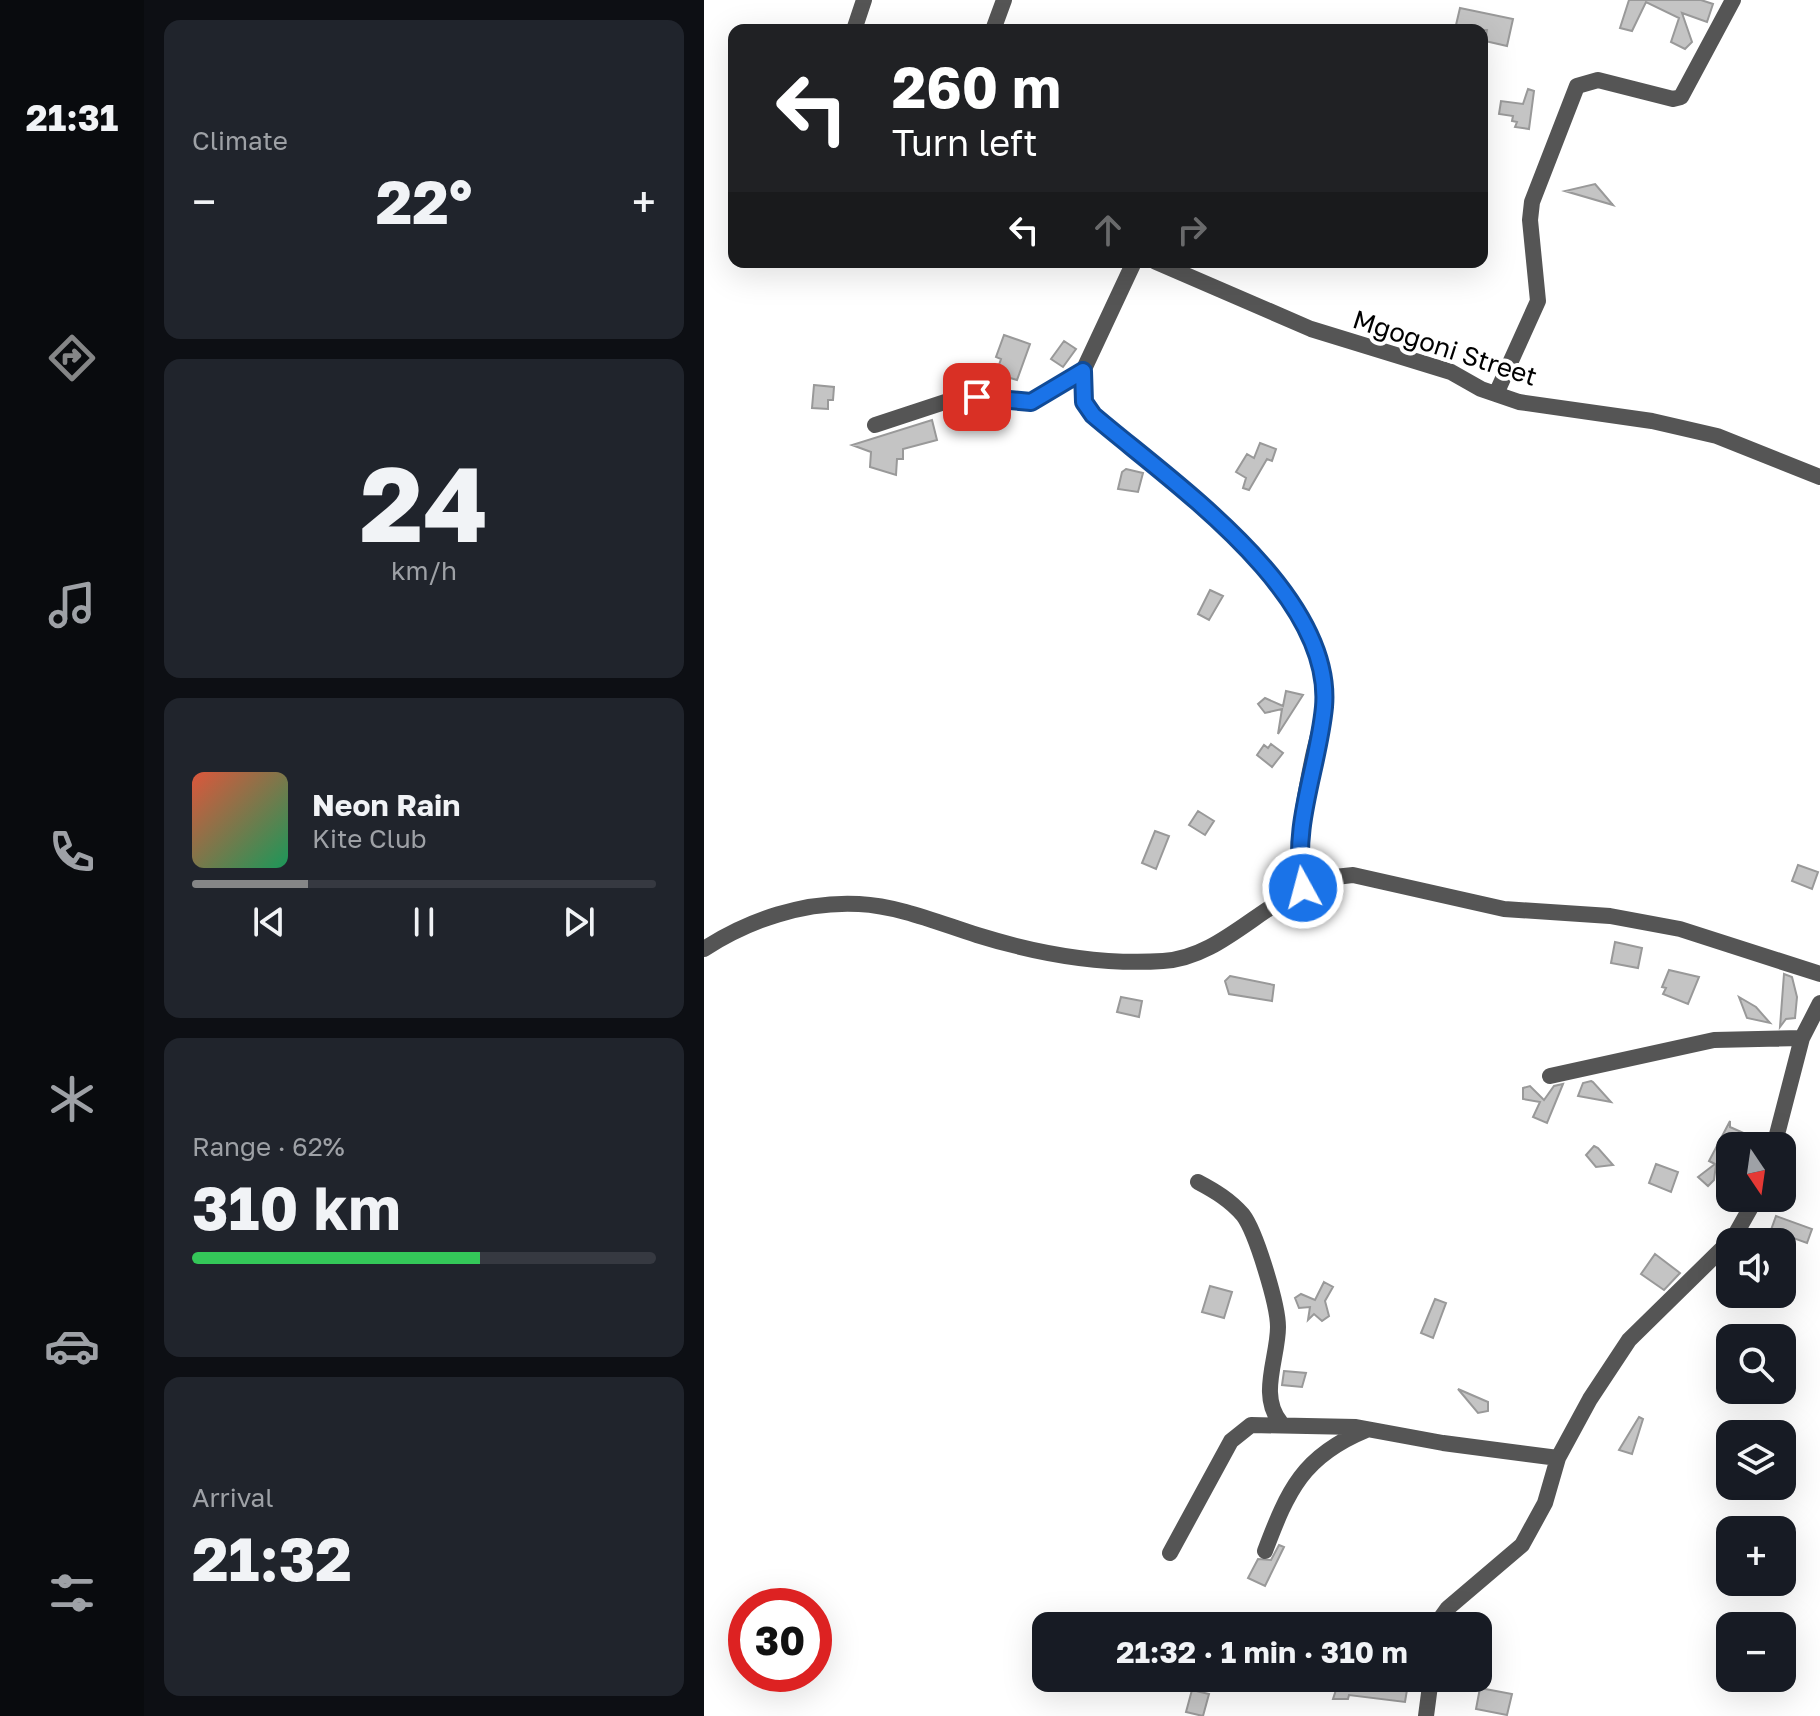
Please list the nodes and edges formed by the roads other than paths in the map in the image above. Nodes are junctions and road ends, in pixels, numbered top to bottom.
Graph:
1 (864, 0) edge
2 (1004, 0) edge
3 (1733, 0) edge
4 (856, 24) edge
5 (995, 24) edge
6 (1131, 268) edge
7 (1170, 268) edge
8 (1083, 371) junction
9 (1496, 394) junction
10 (875, 425) dead end
11 (1820, 477) edge
12 (1303, 888) junction
13 (704, 949) edge
14 (1820, 974) edge
15 (1820, 1003) edge
16 (1802, 1038) junction
17 (1550, 1076) dead end
18 (1778, 1132) edge
19 (1198, 1182) dead end
20 (1748, 1212) edge
21 (1281, 1423) junction
22 (1372, 1428) junction
23 (1558, 1458) junction
24 (1265, 1551) dead end
25 (1170, 1553) dead end
26 (1445, 1612) edge
27 (1429, 1692) edge
28 (1426, 1716) edge

1 - 4 street
2 - 5 street
3 - 9 street
6 - 8 street
7 - 9 street, Mgogoni Street
8 - 10 street
8 - 12 street
9 - 11 street, Mgogoni Street
12 - 13 street
12 - 14 street
15 - 16 street
16 - 17 street
16 - 18 street
19 - 21 street
20 - 23 street
21 - 22 street
21 - 25 street
22 - 23 street
22 - 24 street
23 - 26 street
27 - 28 street

